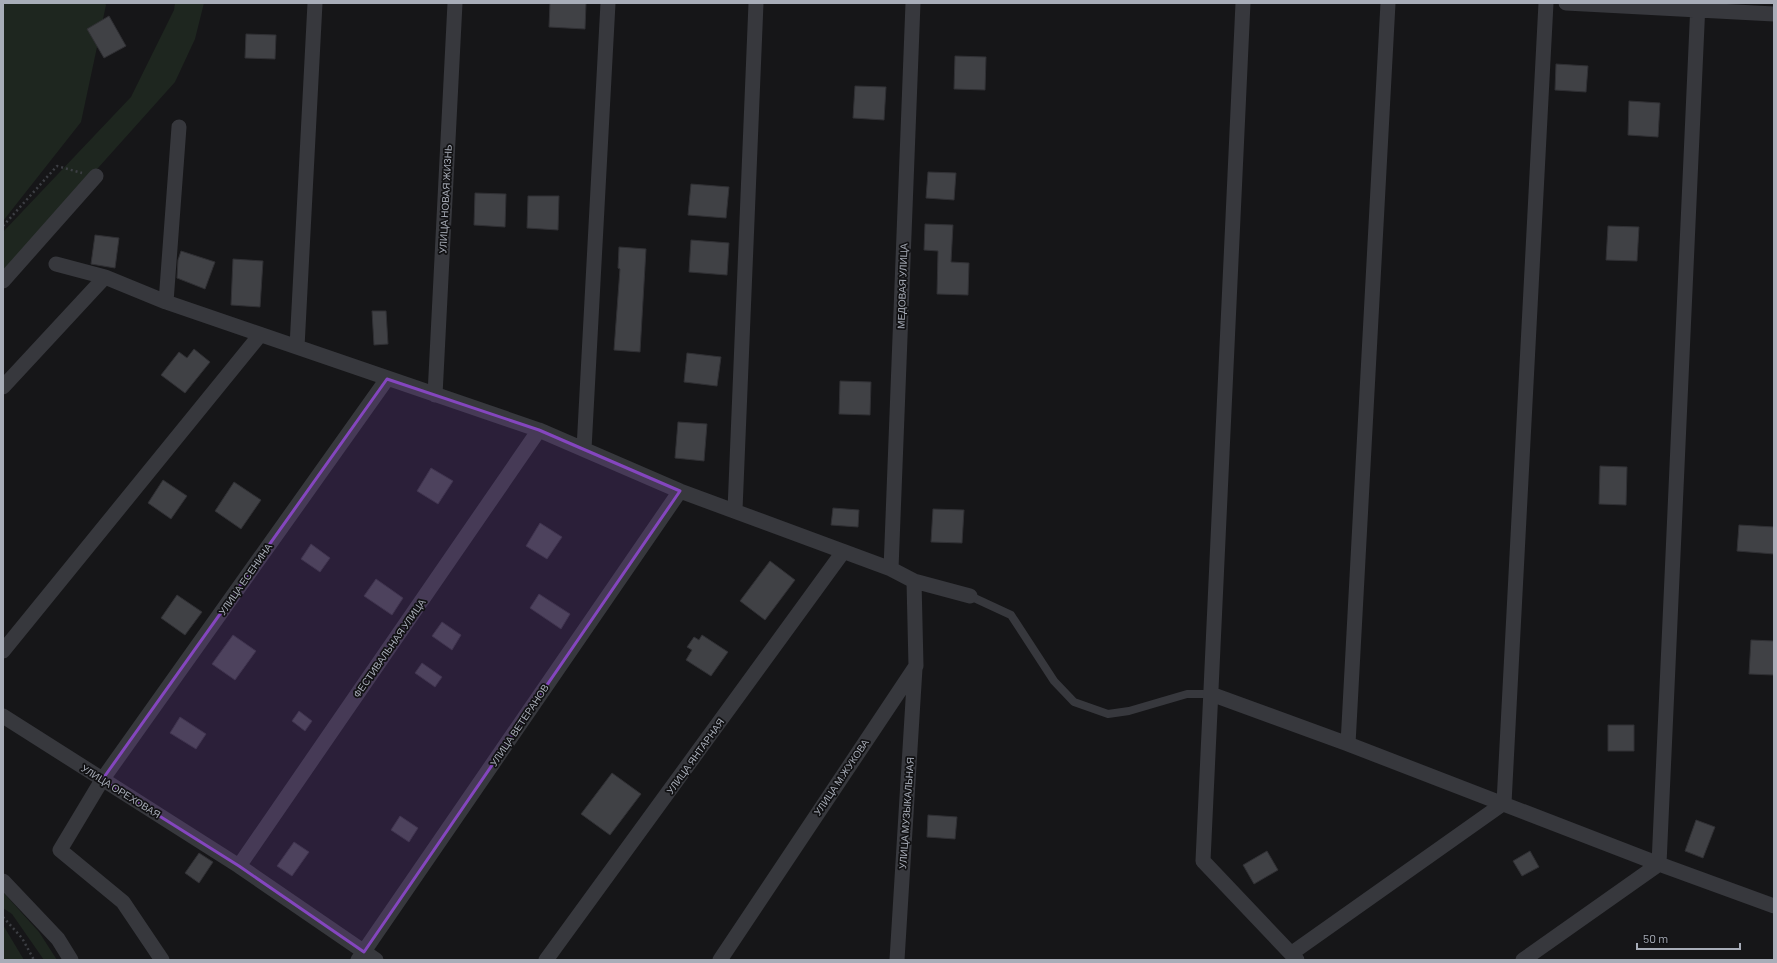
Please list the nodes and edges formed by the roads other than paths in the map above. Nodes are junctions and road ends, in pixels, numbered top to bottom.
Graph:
1 (315, 3) edge
2 (455, 3) edge
3 (608, 3) edge
4 (756, 3) edge
5 (913, 3) edge
6 (1243, 3) edge
7 (1388, 3) edge
8 (1546, 3) edge
9 (1566, 3) edge
10 (1698, 7) edge
11 (1774, 14) edge
12 (179, 127) dead end
13 (96, 176) road end
14 (56, 264) dead end
15 (105, 277) junction
16 (3, 281) edge
17 (166, 302) junction
18 (260, 335) junction
19 (297, 347) junction
20 (387, 379) junction
21 (3, 387) edge
22 (434, 395) junction
23 (539, 430) junction
24 (584, 449) junction
25 (680, 491) junction
26 (734, 510) junction
27 (843, 552) junction
28 (891, 569) junction
29 (914, 581) junction
30 (970, 596) joint
31 (3, 651) edge
32 (916, 666) junction
33 (1211, 694) junction
34 (3, 716) edge
35 (1348, 744) junction
36 (102, 780) junction
37 (1504, 803) junction
38 (1659, 864) junction
39 (239, 866) junction
40 (3, 881) edge
41 (1774, 906) edge
42 (361, 956) edge
43 (1294, 957) edge
44 (71, 960) edge
45 (162, 960) edge
46 (376, 960) edge
47 (546, 960) edge
48 (720, 960) edge
49 (897, 960) edge
50 (1523, 960) edge

1 - 19 street
2 - 22 street, УЛИЦА НОВАЯ ЖИЗНЬ
3 - 24 street
4 - 26 street
5 - 28 street, МЕДОВАЯ УЛИЦА
6 - 33 street
7 - 35 street
8 - 37 street
9 - 10 street
10 - 11 street
10 - 38 street
12 - 17 street
13 - 16 street
14 - 15 street
15 - 17 street
15 - 21 street
17 - 18 street
18 - 19 street
18 - 31 street
19 - 20 street
20 - 22 street
20 - 36 street, УЛИЦА ЕСЕНИНА
22 - 23 street
23 - 24 street
23 - 39 street, ФЕСТИВАЛЬНАЯ УЛИЦА
24 - 25 street
25 - 26 street
25 - 42 street, УЛИЦА ВЕТЕРАНОВ
26 - 27 street
27 - 28 street
27 - 47 street, УЛИЦА ЯНТАРНАЯ
28 - 29 street
29 - 30 street
29 - 32 street
30 - 33 lane
32 - 48 street, УЛИЦА М.ЖУКОВА
32 - 49 street, УЛИЦА МУЗЫКАЛЬНАЯ
33 - 35 street
33 - 43 street
34 - 36 street, УЛИЦА ОРЕХОВАЯ
35 - 37 street
36 - 39 street, УЛИЦА ОРЕХОВАЯ
36 - 45 street, УЛИЦА ЕСЕНИНА
37 - 38 street
37 - 43 street
38 - 41 street
38 - 50 street
39 - 42 street, УЛИЦА ОРЕХОВАЯ
40 - 44 street
42 - 46 street, УЛИЦА ОРЕХОВАЯ

